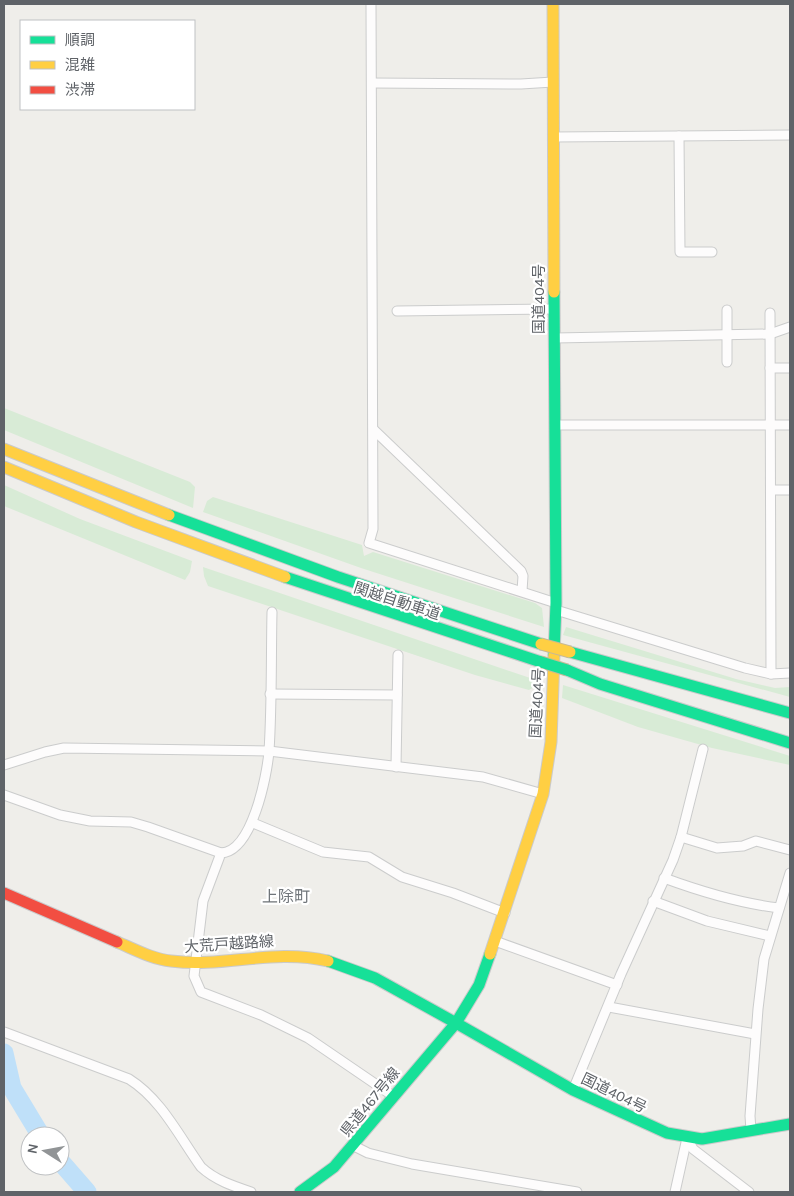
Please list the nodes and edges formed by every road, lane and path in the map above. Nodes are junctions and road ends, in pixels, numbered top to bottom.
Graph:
1 (371, 4) edge
2 (553, 4) edge
3 (553, 82) junction
4 (372, 83) junction
5 (790, 135) edge
6 (679, 136) junction
7 (554, 137) junction
8 (712, 252) dead end
9 (554, 309) junction
10 (727, 310) dead end
11 (397, 311) dead end
12 (770, 313) dead end
13 (790, 326) edge
14 (726, 334) junction
15 (770, 334) junction
16 (555, 338) junction
17 (727, 362) dead end
18 (770, 368) junction
19 (790, 368) edge
20 (555, 425) junction
21 (770, 425) junction
22 (790, 425) edge
23 (374, 430) junction
24 (4, 449) edge
25 (4, 467) edge
26 (771, 490) junction
27 (790, 490) edge
28 (522, 592) junction
29 (556, 606) junction
30 (272, 612) dead end
31 (398, 655) dead end
32 (567, 670) junction
33 (641, 673) junction
34 (790, 673) edge
35 (772, 674) junction
36 (270, 694) junction
37 (397, 695) junction
38 (790, 707) edge
39 (790, 713) edge
40 (790, 732) edge
41 (790, 743) edge
42 (703, 748) dead end
43 (269, 751) junction
44 (4, 765) edge
45 (396, 767) junction
46 (544, 794) junction
47 (4, 795) edge
48 (253, 823) junction
49 (681, 837) junction
50 (790, 850) edge
51 (221, 853) junction
52 (790, 873) edge
53 (664, 878) junction
54 (4, 893) edge
55 (653, 901) junction
56 (779, 908) junction
57 (505, 913) junction
58 (770, 936) junction
59 (495, 941) junction
60 (195, 964) junction
61 (617, 985) junction
62 (609, 1007) junction
63 (456, 1023) junction
64 (4, 1032) edge
65 (755, 1034) junction
66 (574, 1090) junction
67 (393, 1096) junction
68 (790, 1124) edge
69 (751, 1130) junction
70 (687, 1138) junction
71 (354, 1146) junction
72 (251, 1192) edge
73 (304, 1192) edge
74 (577, 1192) edge
75 (675, 1192) edge
76 (749, 1192) edge

1 - 4 street
2 - 3 main road, 国道404号
3 - 4 street
3 - 7 main road, 国道404号
4 - 23 street
5 - 6 street
6 - 7 street
6 - 8 street
7 - 9 main road, 国道404号
9 - 11 street
9 - 16 main road, 国道404号
10 - 14 street
12 - 15 street
13 - 15 street
14 - 15 street
14 - 16 street
14 - 17 street
15 - 18 street
16 - 20 main road, 国道404号
18 - 19 street
18 - 21 street
20 - 21 street
20 - 29 main road, 国道404号
21 - 22 street
21 - 26 street
23 - 28 street
23 - 28 street
24 - 33 main road, 関越自動車道, bridge
25 - 32 main road, 関越自動車道, bridge
26 - 27 street
26 - 35 street
28 - 29 street
29 - 35 street
29 - 46 main road, 国道404号
30 - 36 street
31 - 37 street
32 - 40 main road, 関越自動車道
32 - 41 main road
33 - 38 main road
33 - 39 main road, 関越自動車道
34 - 35 street
36 - 37 street
36 - 43 street
37 - 45 street
42 - 49 street
43 - 44 street
43 - 45 street
43 - 48 street
45 - 46 street
46 - 57 main road, 国道404号
47 - 51 street
48 - 51 street
48 - 57 street
49 - 50 street
49 - 53 street
51 - 60 street
52 - 56 street
53 - 55 street
53 - 56 street
54 - 60 main road, 大荒戸越路線
55 - 58 street
55 - 61 street
56 - 58 street
57 - 59 main road, 国道404号
58 - 65 street
59 - 61 street
59 - 63 main road, 国道404号
60 - 63 main road, 大荒戸越路線
60 - 67 street
61 - 62 street
62 - 65 street
62 - 66 street
63 - 66 main road, 国道404号
63 - 67 main road, 県道467号線
64 - 72 street
65 - 69 street
66 - 70 main road, 国道404号
67 - 71 main road, 県道467号線
68 - 69 main road, 国道404号
69 - 70 main road, 国道404号
70 - 75 street
70 - 76 street
71 - 73 main road, 県道467号線
71 - 74 street

